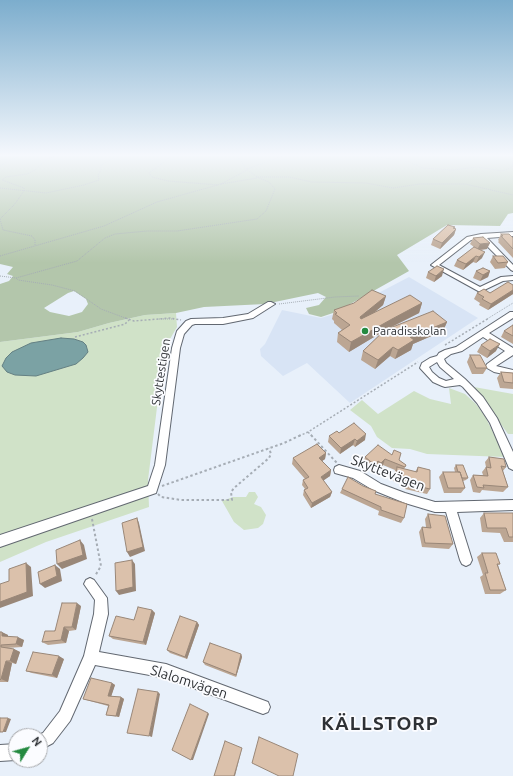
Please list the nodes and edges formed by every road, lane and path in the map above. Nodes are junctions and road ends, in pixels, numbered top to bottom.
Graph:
1 (18, 190) edge
2 (58, 190) edge
3 (199, 190) edge
4 (275, 190) edge
5 (492, 190) edge
6 (24, 191) junction
7 (513, 195) edge
8 (513, 234) edge
9 (481, 236) junction
10 (35, 246) junction
11 (0, 256) edge
12 (513, 267) edge
13 (0, 276) edge
14 (16, 278) junction
15 (513, 278) edge
16 (359, 296) dead end
17 (513, 303) edge
18 (271, 304) joint
19 (513, 314) edge
20 (129, 320) junction
21 (189, 323) junction
22 (482, 333) junction
23 (75, 337) dead end
24 (440, 348) dead end
25 (512, 351) edge
26 (440, 359) junction
27 (420, 361) dead end
28 (513, 373) edge
29 (462, 381) junction
30 (308, 432) junction
31 (269, 448) junction
32 (513, 466) edge
33 (339, 470) joint
34 (152, 490) junction
35 (513, 505) edge
36 (450, 507) junction
37 (90, 511) junction
38 (0, 541) edge
39 (466, 560) dead end
40 (90, 584) joint
41 (90, 656) junction
42 (263, 707) dead end
43 (48, 738) edge

1 - 6 path
2 - 6 path
3 - 10 path
4 - 14 path
5 - 7 path
6 - 10 path
8 - 9 street
9 - 12 street
9 - 15 street
10 - 11 path
13 - 14 path
14 - 20 path
16 - 18 path
17 - 24 path
18 - 21 street
19 - 22 street
20 - 21 path
20 - 23 path
21 - 34 street, Skyttestigen
22 - 25 street
22 - 26 street
25 - 28 street
26 - 29 street
26 - 29 street
27 - 30 path
29 - 32 street
30 - 31 path
30 - 33 path
31 - 34 path
31 - 34 path
33 - 36 street, Skyttevägen
34 - 37 street
35 - 36 street, Skyttevägen
36 - 39 street
37 - 38 street
37 - 40 path
40 - 41 street
41 - 42 street, Slalomvägen
41 - 43 street

